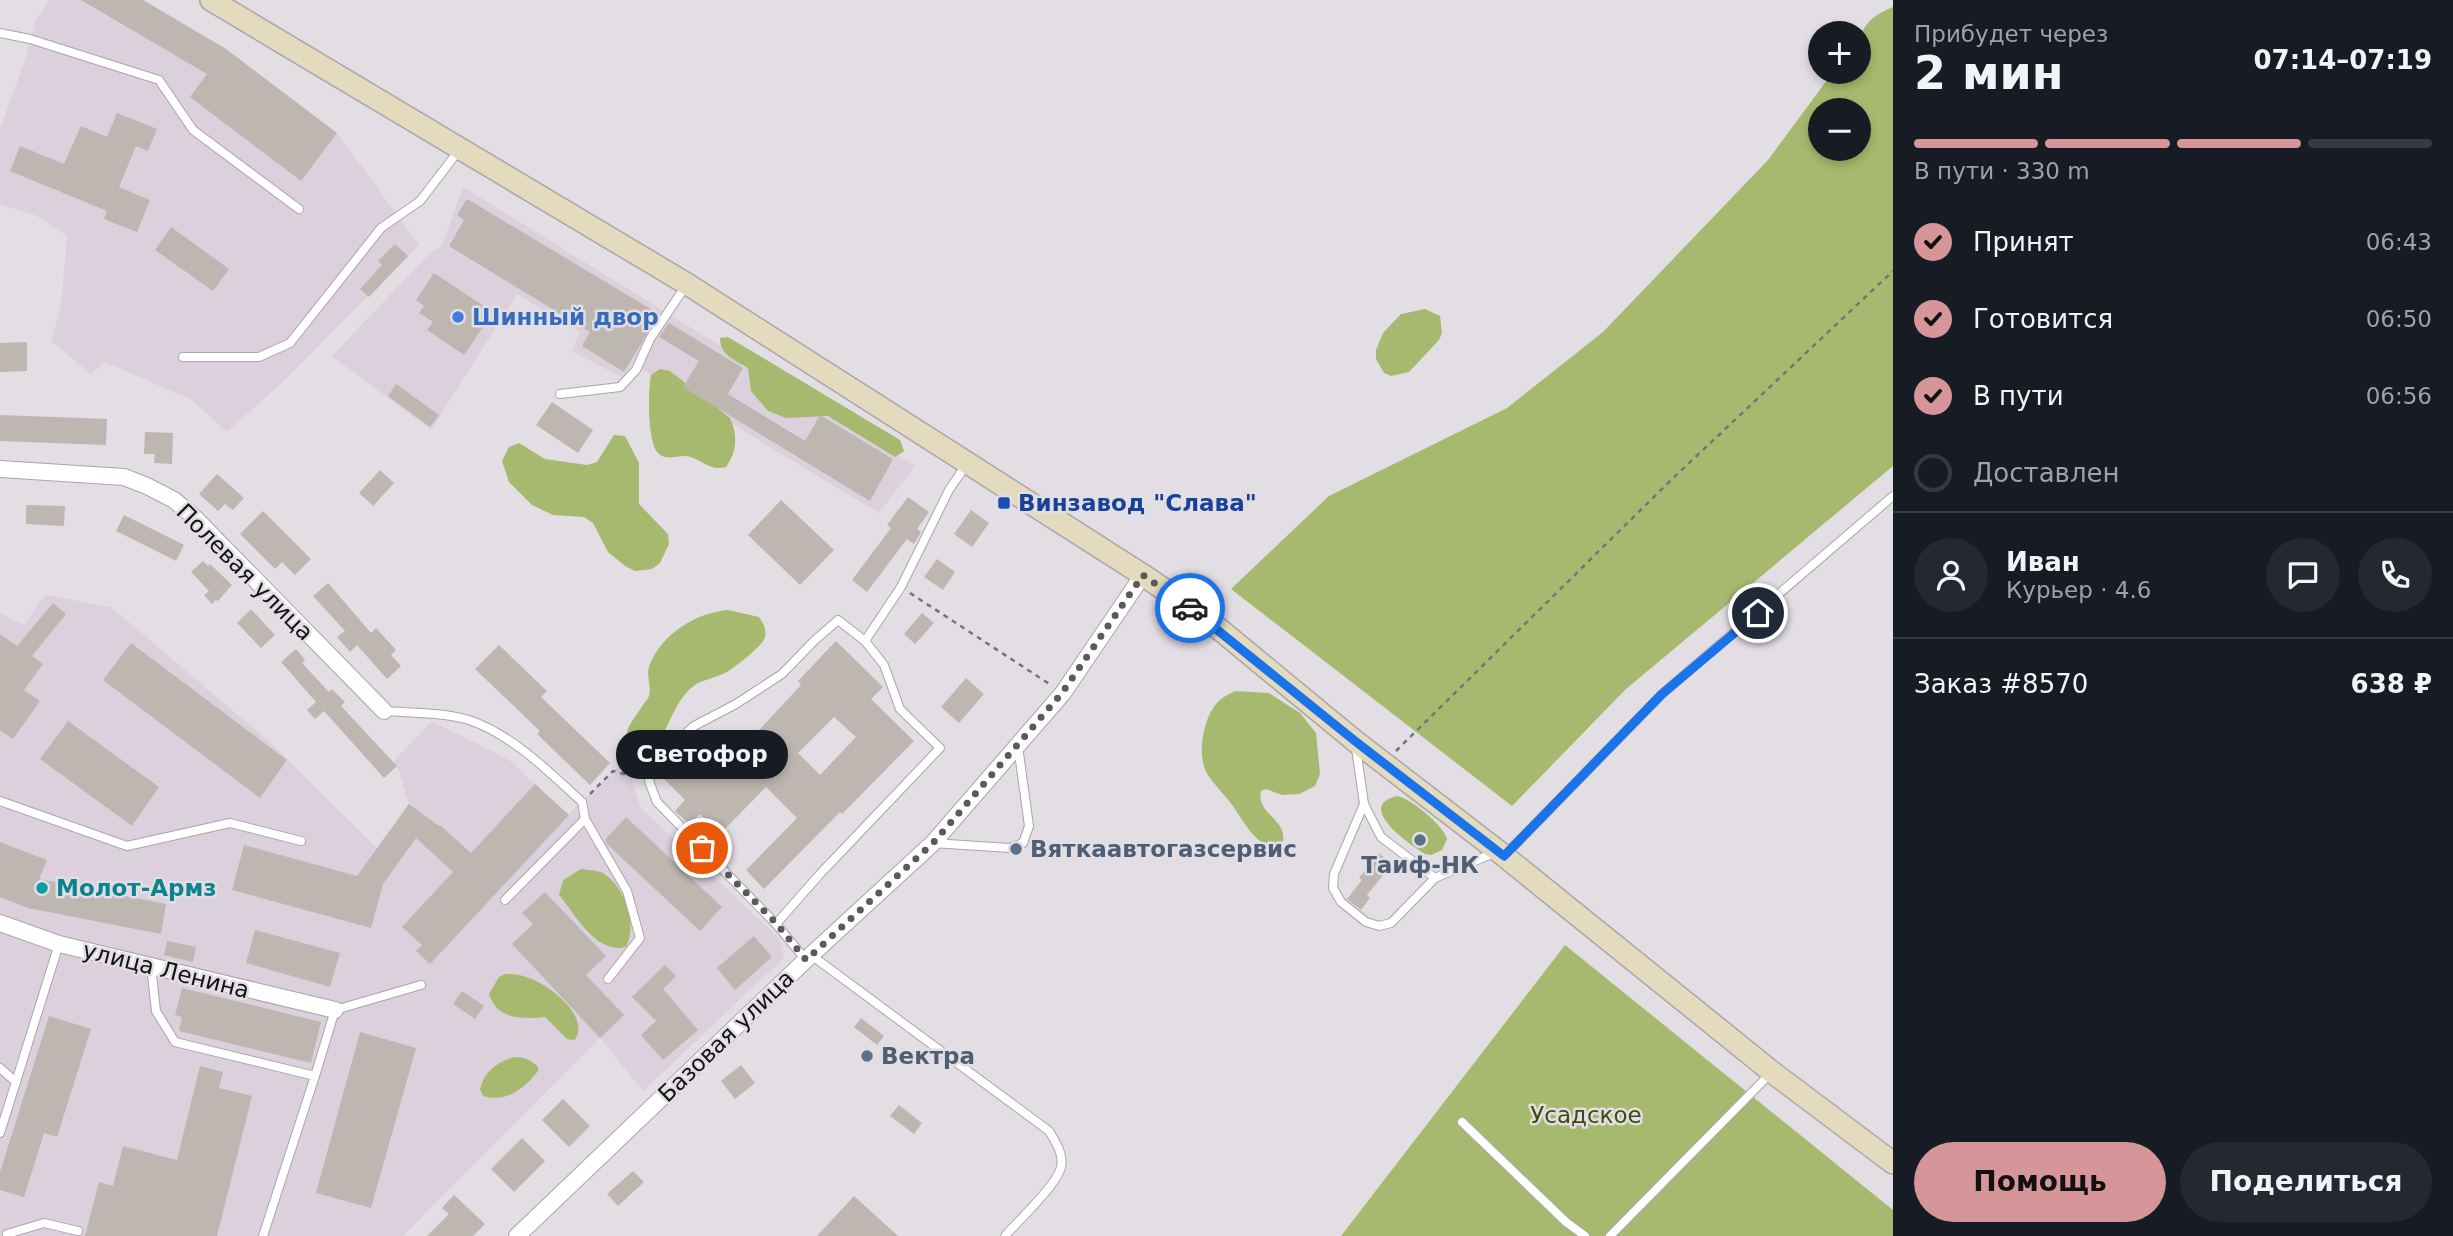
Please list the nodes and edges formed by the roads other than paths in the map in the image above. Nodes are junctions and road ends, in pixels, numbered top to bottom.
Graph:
1 (211, 0) edge
2 (0, 33) edge
3 (460, 149) junction
4 (299, 209) dead end
5 (687, 284) junction
6 (183, 357) dead end
7 (560, 394) dead end
8 (967, 463) junction
9 (0, 469) edge
10 (1893, 496) edge
11 (1143, 575) junction
12 (865, 641) junction
13 (384, 711) joint
14 (1355, 741) junction
15 (1018, 746) junction
16 (0, 801) edge
17 (1364, 804) junction
18 (585, 819) junction
19 (301, 841) dead end
20 (933, 843) junction
21 (1501, 854) junction
22 (1435, 878) junction
23 (505, 900) dead end
24 (0, 923) edge
25 (776, 923) junction
26 (59, 944) junction
27 (808, 957) junction
28 (151, 966) junction
29 (607, 979) dead end
30 (421, 985) dead end
31 (335, 1010) junction
32 (0, 1068) edge
33 (1772, 1072) junction
34 (315, 1076) junction
35 (16, 1082) junction
36 (1462, 1122) dead end
37 (0, 1133) edge
38 (1893, 1163) edge
39 (0, 1223) edge
40 (78, 1231) dead end
41 (8, 1235) edge
42 (263, 1236) edge
43 (517, 1236) edge
44 (1005, 1236) edge
45 (1585, 1236) edge
46 (1610, 1236) edge

1 - 3 main road
2 - 4 lane
3 - 5 main road
3 - 6 lane
5 - 7 lane
5 - 8 main road
8 - 11 main road
8 - 12 lane
9 - 13 street, Полевая улица
10 - 21 lane
11 - 14 main road
11 - 15 street, Базовая улица
12 - 25 lane
12 - 25 lane
13 - 18 lane
14 - 17 lane
14 - 21 main road
15 - 20 street, Базовая улица
15 - 20 lane
16 - 19 lane
17 - 22 lane
17 - 22 lane
18 - 23 lane
18 - 29 lane
20 - 27 street, Базовая улица
21 - 22 lane
21 - 33 main road
24 - 26 street, улица Ленина
25 - 27 lane
26 - 28 street, улица Ленина
26 - 35 lane
27 - 43 street, Базовая улица
27 - 44 lane
28 - 31 street, улица Ленина
28 - 34 lane
30 - 31 lane
31 - 34 lane
32 - 35 lane
33 - 38 main road
33 - 46 lane
34 - 42 lane
35 - 37 lane
36 - 45 lane
39 - 41 lane
40 - 41 lane

